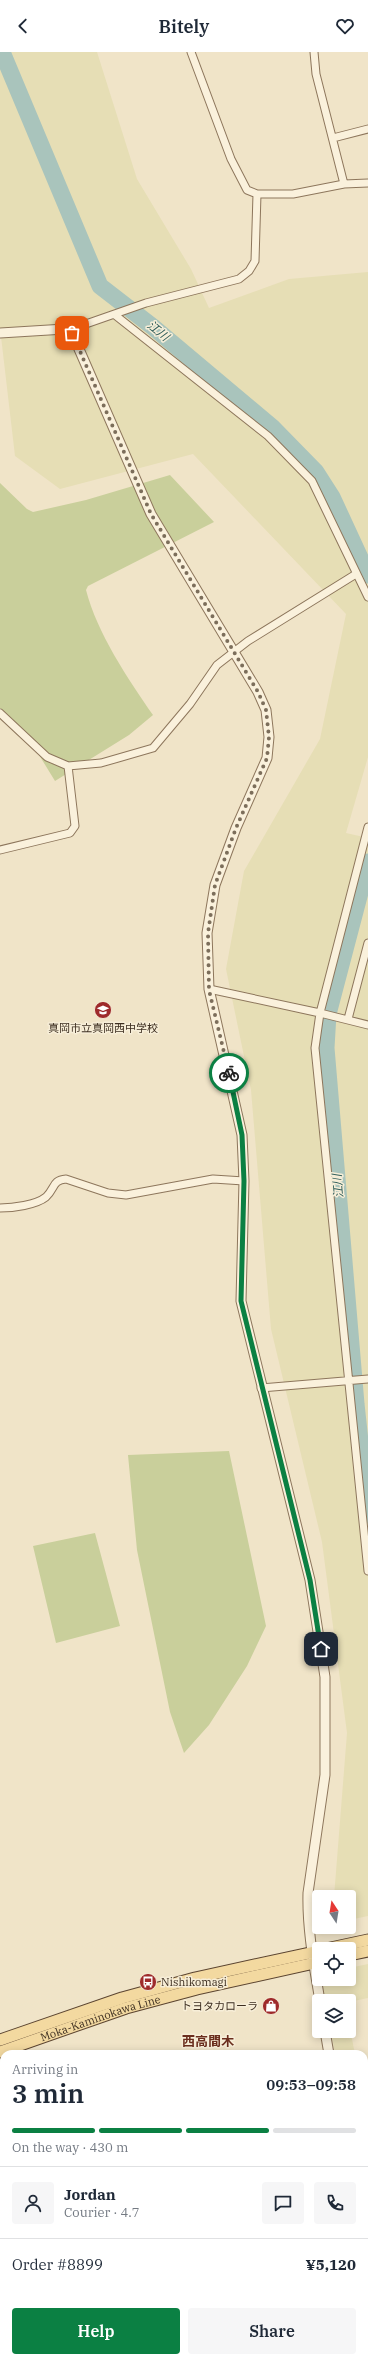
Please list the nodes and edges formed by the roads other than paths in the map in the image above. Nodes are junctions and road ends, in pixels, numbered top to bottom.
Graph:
1 (191, 52) edge
2 (314, 52) edge
3 (368, 129) edge
4 (333, 138) junction
5 (368, 183) edge
6 (344, 184) junction
7 (257, 194) junction
8 (115, 315) junction
9 (0, 333) edge
10 (72, 333) junction
11 (356, 574) junction
12 (368, 597) edge
13 (235, 652) junction
14 (0, 713) edge
15 (68, 766) junction
16 (368, 827) edge
17 (0, 850) edge
18 (368, 943) edge
19 (209, 990) junction
20 (320, 1012) junction
21 (348, 1019) junction
22 (368, 1025) edge
23 (244, 1181) junction
24 (0, 1208) edge
25 (368, 1379) edge
26 (350, 1381) junction
27 (261, 1388) junction
28 (368, 1571) edge
29 (368, 1940) edge
30 (314, 1942) edge
31 (356, 1943) edge
32 (368, 1951) edge
33 (356, 1954) edge
34 (312, 1958) edge
35 (312, 1958) edge
36 (326, 2038) edge
37 (0, 2040) edge
38 (6, 2050) edge
39 (328, 2050) edge

1 - 7 street
2 - 4 street
3 - 4 street
4 - 6 street
5 - 6 street
6 - 7 street
7 - 8 street
8 - 10 street
8 - 11 street
9 - 10 street
10 - 13 street
11 - 12 street
11 - 13 street
13 - 15 street
13 - 19 street
14 - 15 street
15 - 17 street
16 - 20 street
18 - 21 street
19 - 20 street
19 - 23 street
20 - 21 street
20 - 26 street
21 - 22 street
23 - 24 street
23 - 27 street
25 - 26 street
26 - 27 street
26 - 28 street
27 - 30 street
29 - 31 main road
32 - 33 main road
34 - 37 main road, Moka-Kaminokawa Line
35 - 38 main road, Moka-Kaminokawa Line
36 - 39 street

